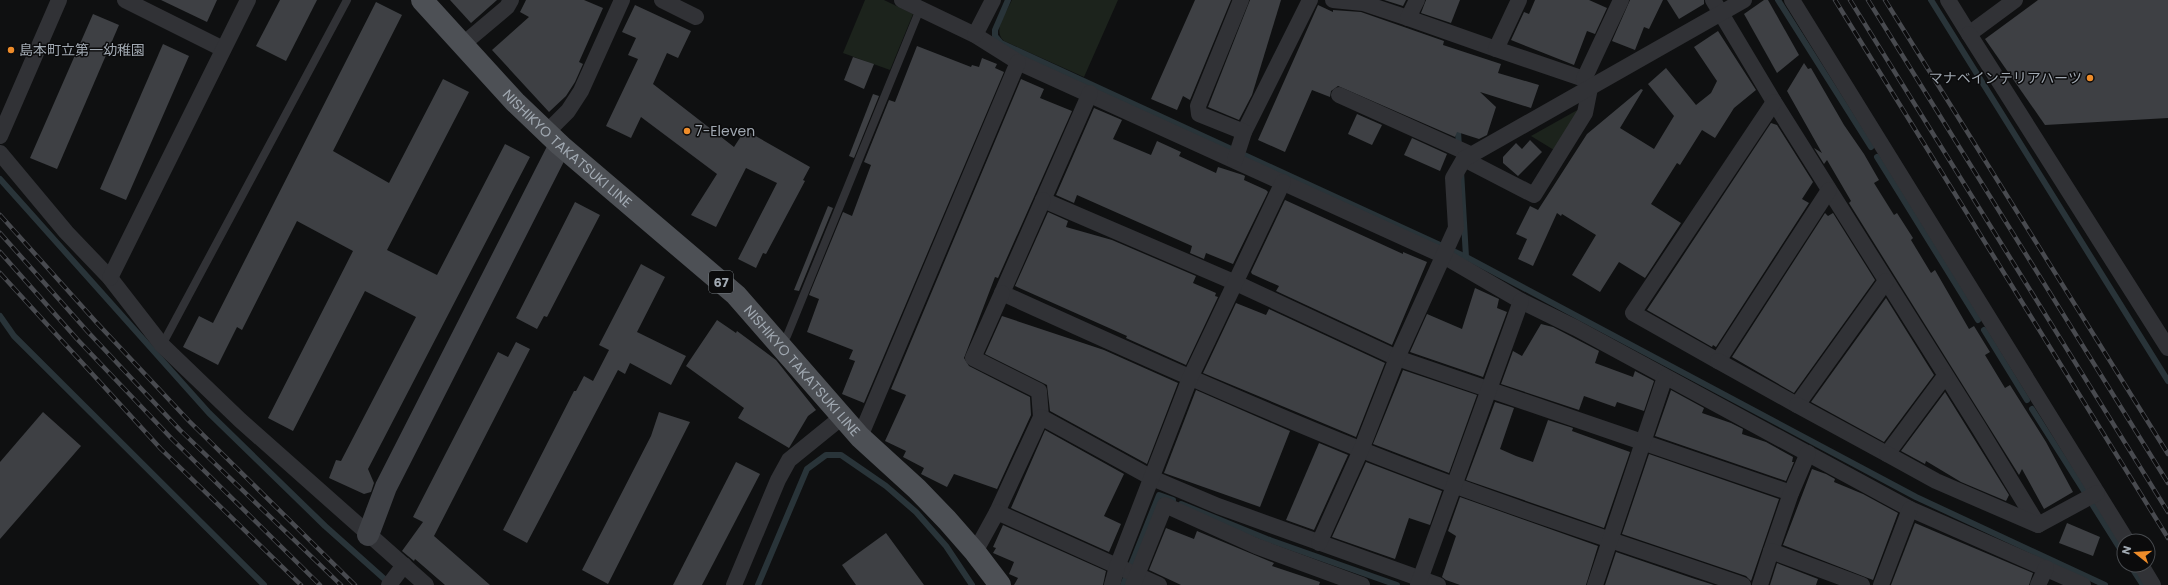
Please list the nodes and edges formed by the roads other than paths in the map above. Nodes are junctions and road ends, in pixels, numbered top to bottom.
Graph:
1 (59, 0) edge
2 (125, 0) edge
3 (248, 0) edge
4 (347, 0) edge
5 (422, 0) edge
6 (511, 0) edge
7 (622, 0) edge
8 (662, 0) edge
9 (902, 0) edge
10 (993, 0) edge
11 (1241, 0) edge
12 (1310, 0) edge
13 (1417, 0) edge
14 (1519, 0) edge
15 (1621, 0) edge
16 (1744, 0) edge
17 (1792, 0) edge
18 (1948, 0) edge
19 (2015, 0) edge
20 (1338, 1) edge
21 (1717, 7) edge
22 (920, 10) junction
23 (696, 17) dead end
24 (1408, 18) junction
25 (1969, 34) junction
26 (975, 35) junction
27 (462, 45) junction
28 (223, 49) junction
29 (1496, 50) junction
30 (1018, 62) junction
31 (1587, 84) junction
32 (1090, 93) junction
33 (1339, 95) dead end
34 (1774, 102) junction
35 (1244, 132) junction
36 (0, 136) edge
37 (553, 138) junction
38 (0, 153) edge
39 (1466, 156) junction
40 (1235, 160) junction
41 (1283, 182) junction
42 (1829, 190) junction
43 (1043, 200) junction
44 (1443, 254) junction
45 (110, 278) junction
46 (1886, 281) junction
47 (1236, 283) junction
48 (1002, 293) junction
49 (1521, 301) junction
50 (162, 345) junction
51 (780, 346) junction
52 (2168, 348) edge
53 (1397, 358) junction
54 (1718, 361) junction
55 (1945, 376) junction
56 (1665, 377) junction
57 (1190, 378) junction
58 (1488, 389) junction
59 (1797, 404) junction
60 (842, 417) junction
61 (1041, 417) junction
62 (860, 438) junction
63 (1643, 442) junction
64 (1361, 450) junction
65 (1808, 453) junction
66 (1887, 454) junction
67 (1152, 478) junction
68 (1455, 486) junction
69 (2097, 492) junction
70 (1791, 493) junction
71 (1910, 509) junction
72 (997, 512) junction
73 (2038, 525) junction
74 (2122, 533) edge
75 (368, 535) junction
76 (1611, 540) junction
77 (1319, 543) junction
78 (1771, 551) junction
79 (975, 552) junction
80 (404, 565) junction
81 (2046, 568) junction
82 (2146, 573) edge
83 (1127, 574) edge
84 (1420, 582) edge
85 (389, 585) edge
86 (426, 585) edge
87 (734, 585) edge
88 (1000, 585) edge
89 (1112, 585) edge
90 (1159, 585) edge
91 (1362, 585) edge
92 (1438, 585) edge
93 (1595, 585) edge
94 (1743, 585) edge
95 (1760, 585) edge
96 (1862, 585) edge
97 (1881, 585) edge
98 (2038, 585) edge
99 (2083, 585) edge
100 (2153, 585) edge

1 - 36 street
2 - 28 street
3 - 28 street
4 - 50 lane
5 - 27 main road, NISHIKYO TAKATSUKI LINE / 67
6 - 27 street
7 - 37 street
8 - 23 street
9 - 22 street
10 - 26 street
11 - 35 street
12 - 35 street
13 - 24 street
14 - 29 street
15 - 31 street
16 - 21 street
17 - 69 street
18 - 25 street
19 - 25 street
20 - 24 street
21 - 31 street
21 - 34 street
22 - 26 street
22 - 51 lane
24 - 29 street
25 - 52 street
26 - 30 street
27 - 37 main road, NISHIKYO TAKATSUKI LINE / 67
28 - 45 street
29 - 31 street
30 - 32 street
30 - 62 street
31 - 39 street
31 - 39 street
32 - 40 street
32 - 43 street
33 - 39 street
34 - 42 street
34 - 54 street
35 - 40 street
37 - 51 main road, NISHIKYO TAKATSUKI LINE / 67
37 - 75 street
38 - 45 street
39 - 44 street
40 - 41 street
41 - 44 street
41 - 47 street
42 - 46 street
42 - 54 street
43 - 47 street
43 - 48 street
44 - 49 street
44 - 53 street
45 - 50 street
46 - 55 street
46 - 59 street
47 - 53 street
47 - 57 street
48 - 57 street
48 - 61 street
49 - 56 street
49 - 58 street
50 - 75 street
51 - 60 main road, NISHIKYO TAKATSUKI LINE / 67
53 - 58 street
53 - 64 street
54 - 59 street
55 - 66 street
55 - 73 street
56 - 63 street
56 - 65 street
57 - 64 street
57 - 67 street
58 - 63 street
58 - 68 street
59 - 66 street
60 - 62 main road, NISHIKYO TAKATSUKI LINE / 67
60 - 87 street
61 - 67 street
61 - 72 street
62 - 79 main road, NISHIKYO TAKATSUKI LINE / 67
63 - 70 street
63 - 76 street
64 - 68 street
64 - 77 street
65 - 70 street
65 - 71 street
66 - 73 street
67 - 77 street
67 - 83 street
68 - 76 street
68 - 84 street
69 - 73 street
69 - 74 street
70 - 78 street
71 - 81 street
71 - 97 street
72 - 79 street
72 - 83 street
75 - 80 street
76 - 93 street
76 - 94 street
77 - 84 street
78 - 95 street
78 - 96 street
79 - 88 main road, NISHIKYO TAKATSUKI LINE / 67
80 - 85 street
80 - 86 street
81 - 98 street
81 - 99 street
82 - 100 street
83 - 89 street
83 - 90 street
83 - 91 street
84 - 92 street

